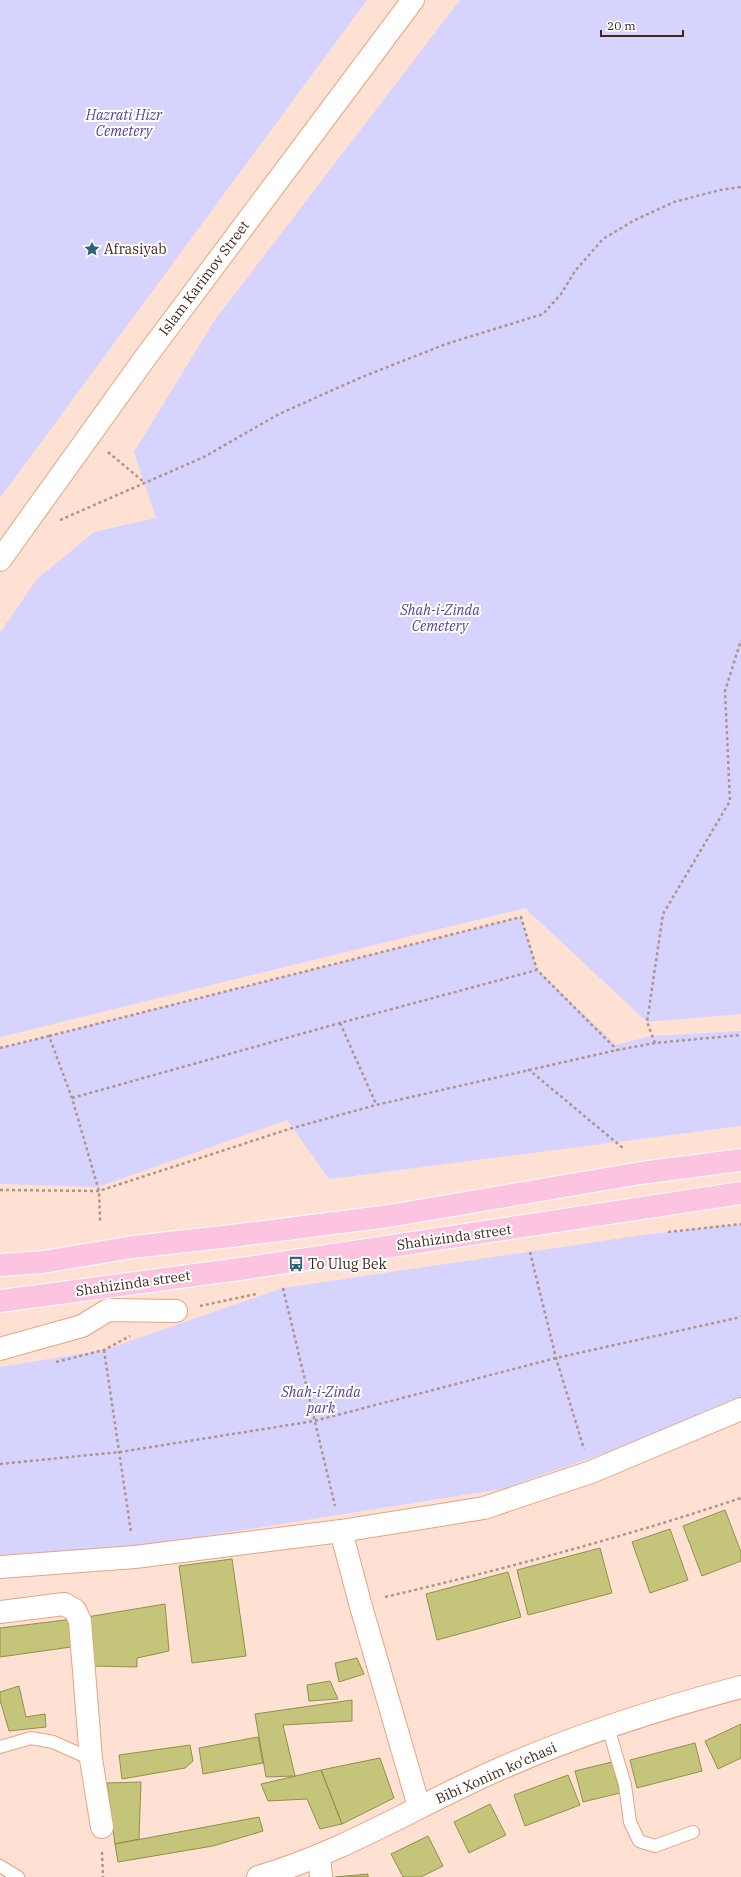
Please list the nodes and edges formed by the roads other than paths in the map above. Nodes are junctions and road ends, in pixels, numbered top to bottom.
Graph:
1 (413, 0) edge
2 (0, 560) edge
3 (741, 1160) edge
4 (741, 1193) edge
5 (0, 1266) edge
6 (0, 1301) edge
7 (176, 1311) road end
8 (0, 1349) edge
9 (741, 1409) edge
10 (341, 1531) junction
11 (0, 1567) edge
12 (0, 1612) edge
13 (741, 1687) edge
14 (608, 1727) junction
15 (0, 1747) edge
16 (91, 1759) junction
17 (419, 1807) junction
18 (102, 1827) dead end
19 (693, 1832) dead end
20 (319, 1855) junction
21 (0, 1866) edge
22 (18, 1877) edge
23 (258, 1877) edge
24 (321, 1877) edge

1 - 2 street, Islam Karimov Street
3 - 5 main road
4 - 6 main road, Shahizinda street
7 - 8 street
9 - 10 street
10 - 11 street
10 - 17 street
12 - 16 street
13 - 14 street, Bibi Xonim ko'chasi
14 - 17 street, Bibi Xonim ko'chasi
14 - 19 lane
15 - 16 lane
16 - 18 street
17 - 20 street, Bibi Xonim ko'chasi
20 - 23 street, Bibi Xonim ko'chasi
20 - 24 street
21 - 22 lane

